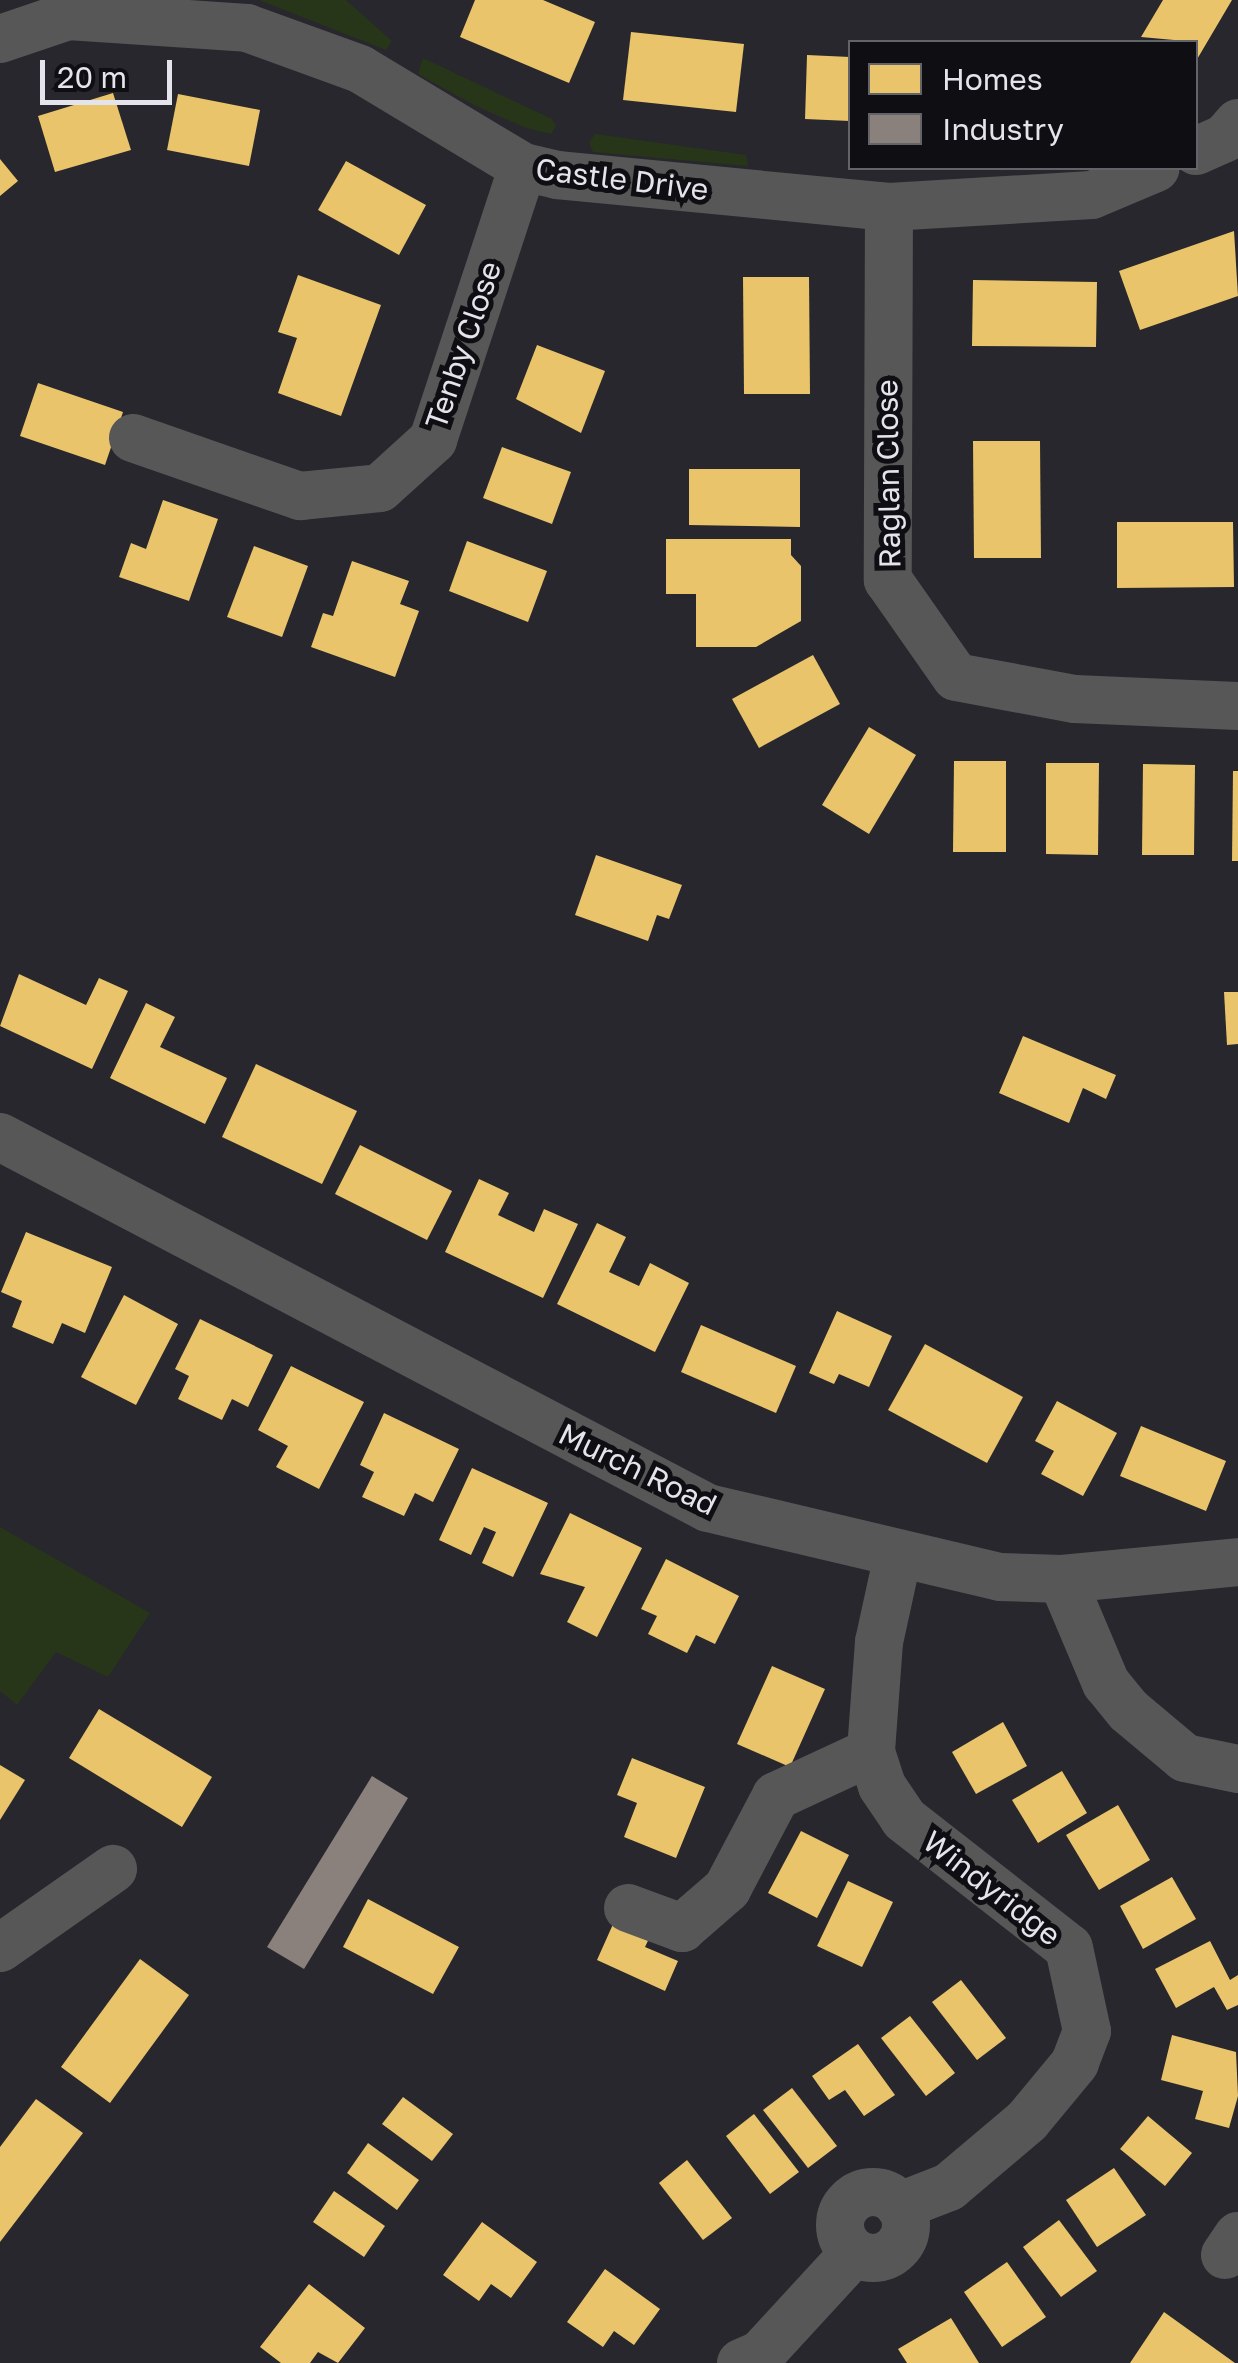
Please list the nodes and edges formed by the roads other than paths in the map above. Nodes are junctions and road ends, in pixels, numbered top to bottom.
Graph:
1 (155, 10) edge
2 (0, 39) edge
3 (1238, 124) edge
4 (1198, 149) edge
5 (522, 167) junction
6 (1151, 170) edge
7 (889, 207) junction
8 (133, 438) dead end
9 (1238, 706) edge
10 (0, 1137) edge
11 (898, 1555) junction
12 (1238, 1562) edge
13 (1062, 1579) junction
14 (871, 1752) junction
15 (1238, 1770) edge
16 (112, 1868) dead end
17 (628, 1908) dead end
18 (0, 1948) edge
19 (740, 2363) edge

1 - 2 street, Castle Drive
1 - 5 street, Castle Drive
3 - 4 street
5 - 7 street, Castle Drive
5 - 8 street, Tenby Close
6 - 7 street, Castle Drive
7 - 9 street, Raglan Close
10 - 11 street, Murch Road
11 - 13 street, Murch Road
11 - 14 street, Windyridge
12 - 13 street, Murch Road
13 - 15 street
14 - 17 street
14 - 19 street, Windyridge
16 - 18 street

